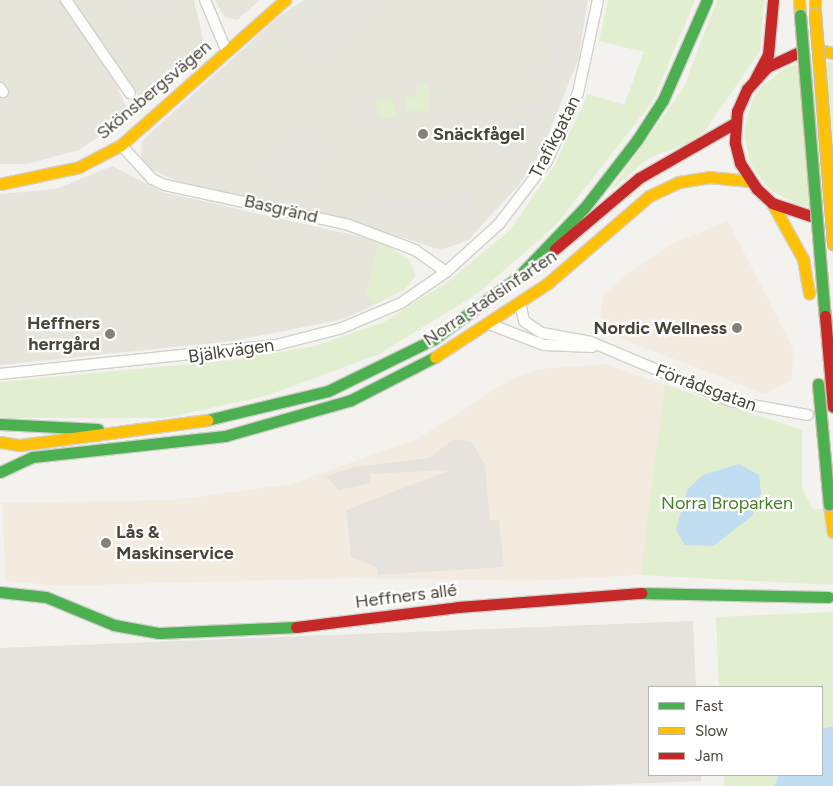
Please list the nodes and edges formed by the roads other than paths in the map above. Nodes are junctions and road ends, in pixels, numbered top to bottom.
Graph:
1 (66, 0) edge
2 (205, 0) edge
3 (285, 0) edge
4 (598, 0) edge
5 (707, 0) edge
6 (773, 0) edge
7 (799, 0) edge
8 (814, 0) edge
9 (227, 52) junction
10 (797, 53) dead end
11 (755, 79) junction
12 (130, 93) dead end
13 (735, 123) junction
14 (120, 145) junction
15 (750, 181) junction
16 (0, 184) edge
17 (772, 203) junction
18 (812, 216) dead end
19 (833, 244) edge
20 (446, 272) junction
21 (516, 280) junction
22 (520, 303) junction
23 (489, 324) junction
24 (608, 350) junction
25 (0, 374) edge
26 (833, 407) edge
27 (808, 416) dead end
28 (0, 424) edge
29 (140, 431) junction
30 (1, 442) edge
31 (0, 471) edge
32 (833, 532) edge
33 (0, 592) edge
34 (825, 597) dead end

1 - 12 street
2 - 9 street
3 - 9 main road, Skönsbergsvägen
4 - 20 street, Trafikgatan
5 - 21 main road
6 - 11 main road
7 - 26 main road, bridge
8 - 19 main road, bridge
9 - 14 main road, Skönsbergsvägen
10 - 11 main road
11 - 13 main road
13 - 15 main road
13 - 21 main road, Norra stadsinfarten
14 - 16 main road, Skönsbergsvägen
14 - 20 street, Basgränd
15 - 17 main road
15 - 22 main road, Norra stadsinfarten
17 - 18 main road
17 - 32 main road, bridge
20 - 25 street, Bjälkvägen
21 - 29 main road, Norra stadsinfarten
22 - 23 main road, Norra stadsinfarten
22 - 24 street, Förrådsgatan
23 - 24 street, Förrådsgatan
23 - 31 main road, Norra stadsinfarten
24 - 27 street, Förrådsgatan
28 - 29 main road, Norra stadsinfarten
29 - 30 main road, Norra stadsinfarten
30 - 31 main road, Norra stadsinfarten
33 - 34 main road, Heffners allé

